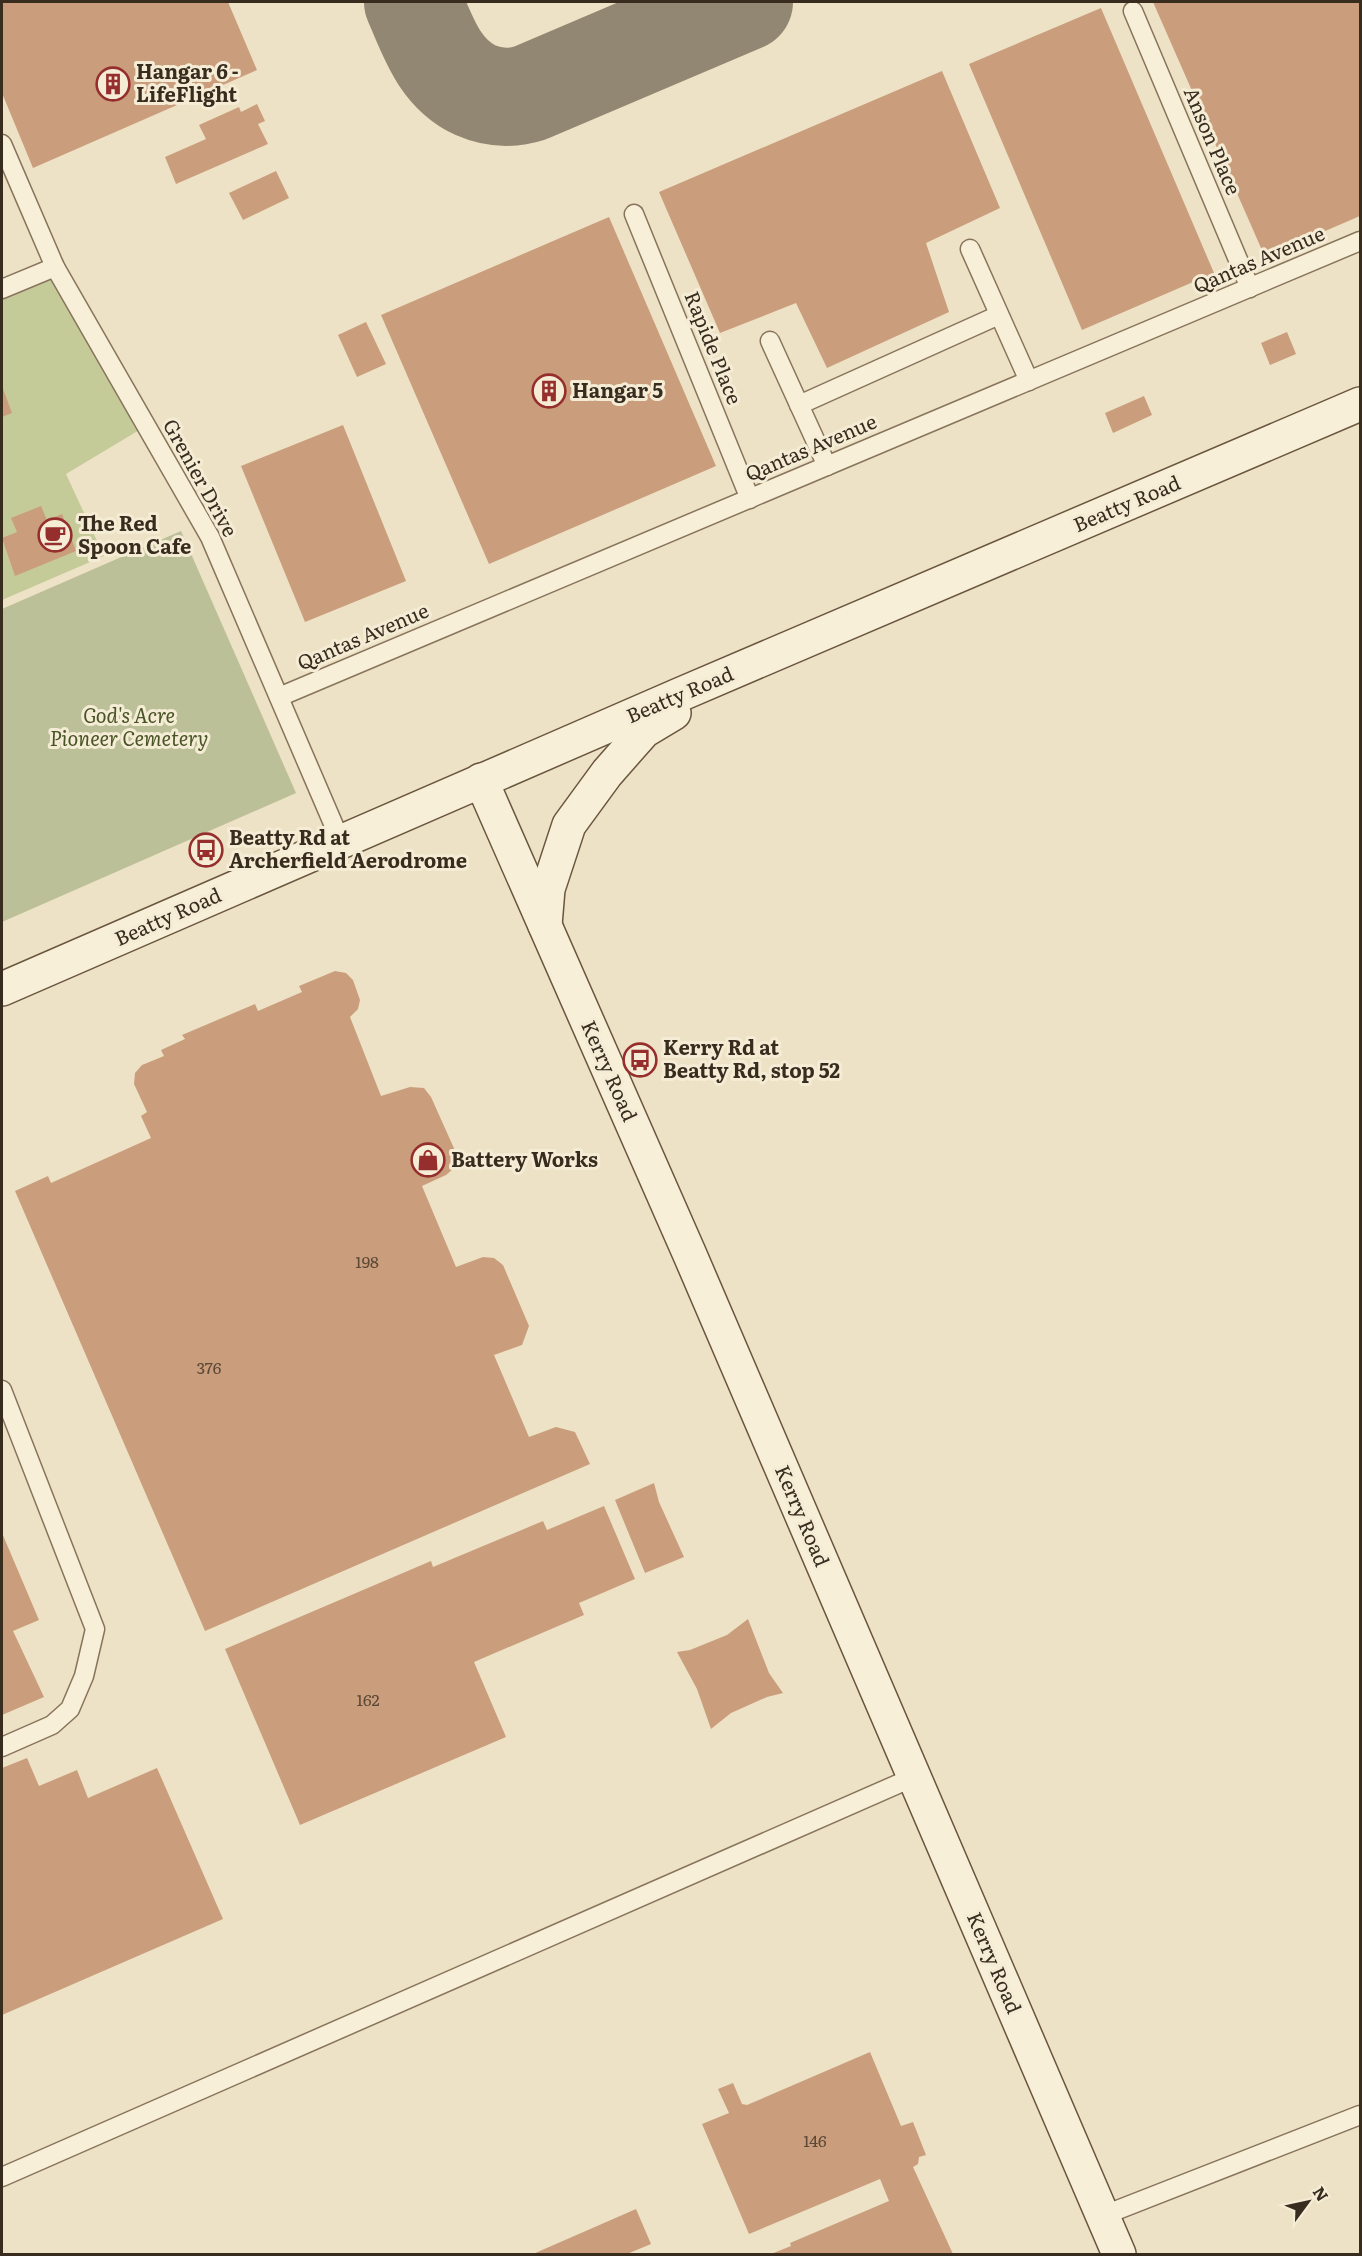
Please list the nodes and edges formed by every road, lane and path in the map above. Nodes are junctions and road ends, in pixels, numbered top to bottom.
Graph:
1 (1133, 10) dead end
2 (2, 144) edge
3 (634, 214) dead end
4 (1360, 242) edge
5 (970, 249) dead end
6 (55, 267) junction
7 (1250, 288) junction
8 (2, 289) edge
9 (999, 315) junction
10 (770, 341) dead end
11 (1029, 381) junction
12 (1360, 404) edge
13 (800, 405) junction
14 (827, 466) junction
15 (750, 499) junction
16 (778, 652) junction
17 (279, 697) junction
18 (481, 780) junction
19 (341, 842) junction
20 (545, 925) junction
21 (2, 989) edge
22 (2, 1390) edge
23 (2, 1747) edge
24 (914, 1777) junction
25 (1360, 2115) edge
26 (2, 2177) edge
27 (1102, 2216) junction
28 (1119, 2254) edge

1 - 7 lane, Anson Place
2 - 6 lane, Grenier Drive
3 - 15 lane, Rapide Place
4 - 7 lane, Qantas Avenue
5 - 9 lane
6 - 8 lane
6 - 17 lane, Grenier Drive
7 - 11 lane, Qantas Avenue
9 - 11 lane
9 - 13 lane
10 - 13 lane
11 - 14 lane, Qantas Avenue
12 - 16 main road, Beatty Road
13 - 14 lane
14 - 15 lane, Qantas Avenue
15 - 17 lane, Qantas Avenue
16 - 18 main road, Beatty Road
16 - 20 main road
17 - 19 lane, Grenier Drive
18 - 19 main road, Beatty Road
18 - 20 main road, Kerry Road
19 - 21 main road, Beatty Road
20 - 24 main road, Kerry Road
22 - 23 lane
24 - 26 lane
24 - 27 main road, Kerry Road
25 - 27 lane
27 - 28 main road, Kerry Road

